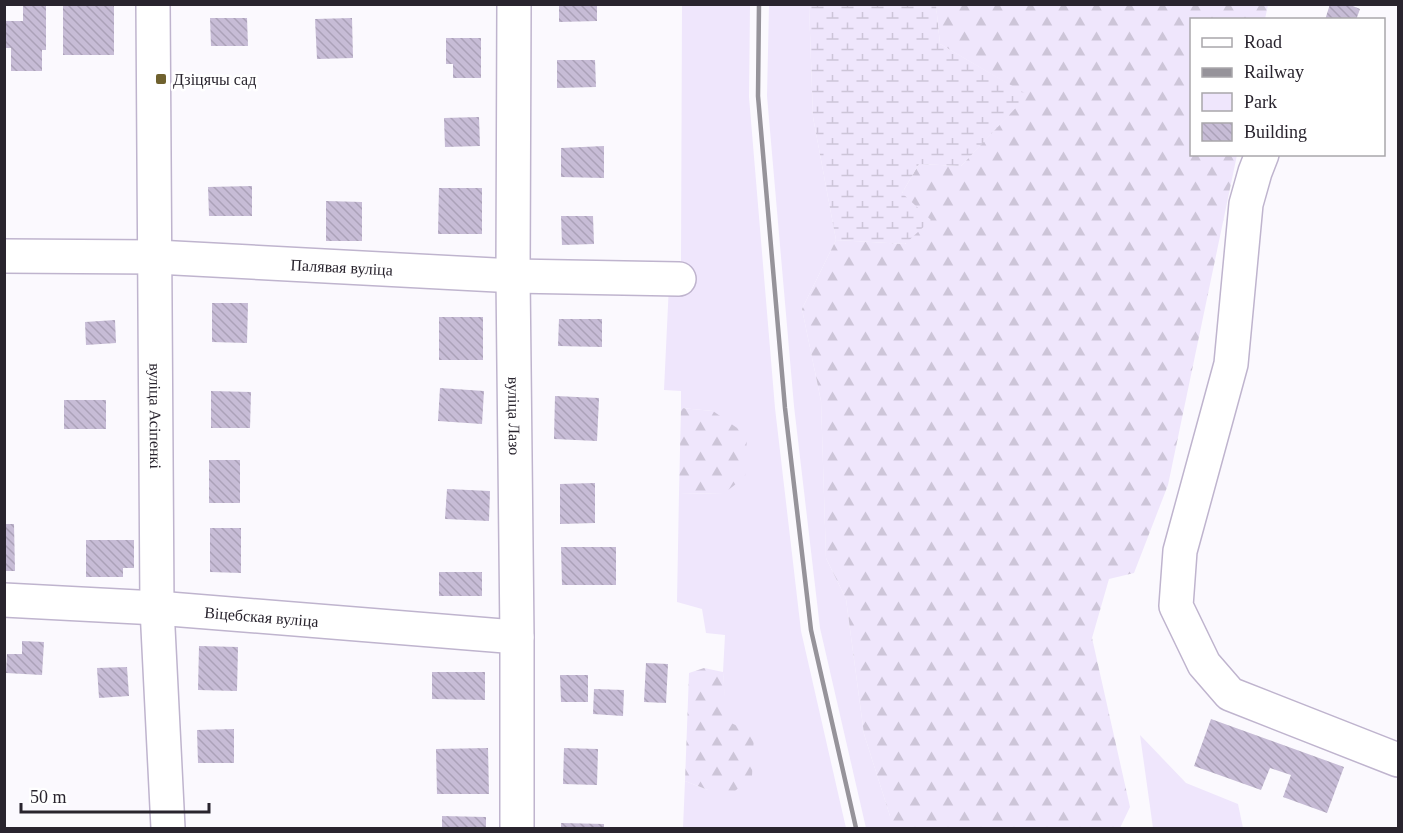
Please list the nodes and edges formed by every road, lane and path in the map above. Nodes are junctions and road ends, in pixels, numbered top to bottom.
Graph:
1 (153, 4) edge
2 (514, 4) edge
3 (1260, 156) edge
4 (4, 256) edge
5 (156, 257) junction
6 (513, 276) junction
7 (679, 279) dead end
8 (4, 600) edge
9 (157, 608) junction
10 (518, 637) junction
11 (1398, 760) edge
12 (168, 828) edge
13 (517, 828) edge

1 - 5 street, вуліца Асіпенкі
2 - 6 street, вуліца Лазо
3 - 11 street
4 - 5 street, Палявая вуліца
5 - 6 street, Палявая вуліца
5 - 9 street, вуліца Асіпенкі
6 - 7 street, Палявая вуліца
6 - 10 street, вуліца Лазо
8 - 9 street, Віцебская вуліца
9 - 10 street, Віцебская вуліца
9 - 12 street, вуліца Асіпенкі
10 - 13 street, вуліца Лазо

